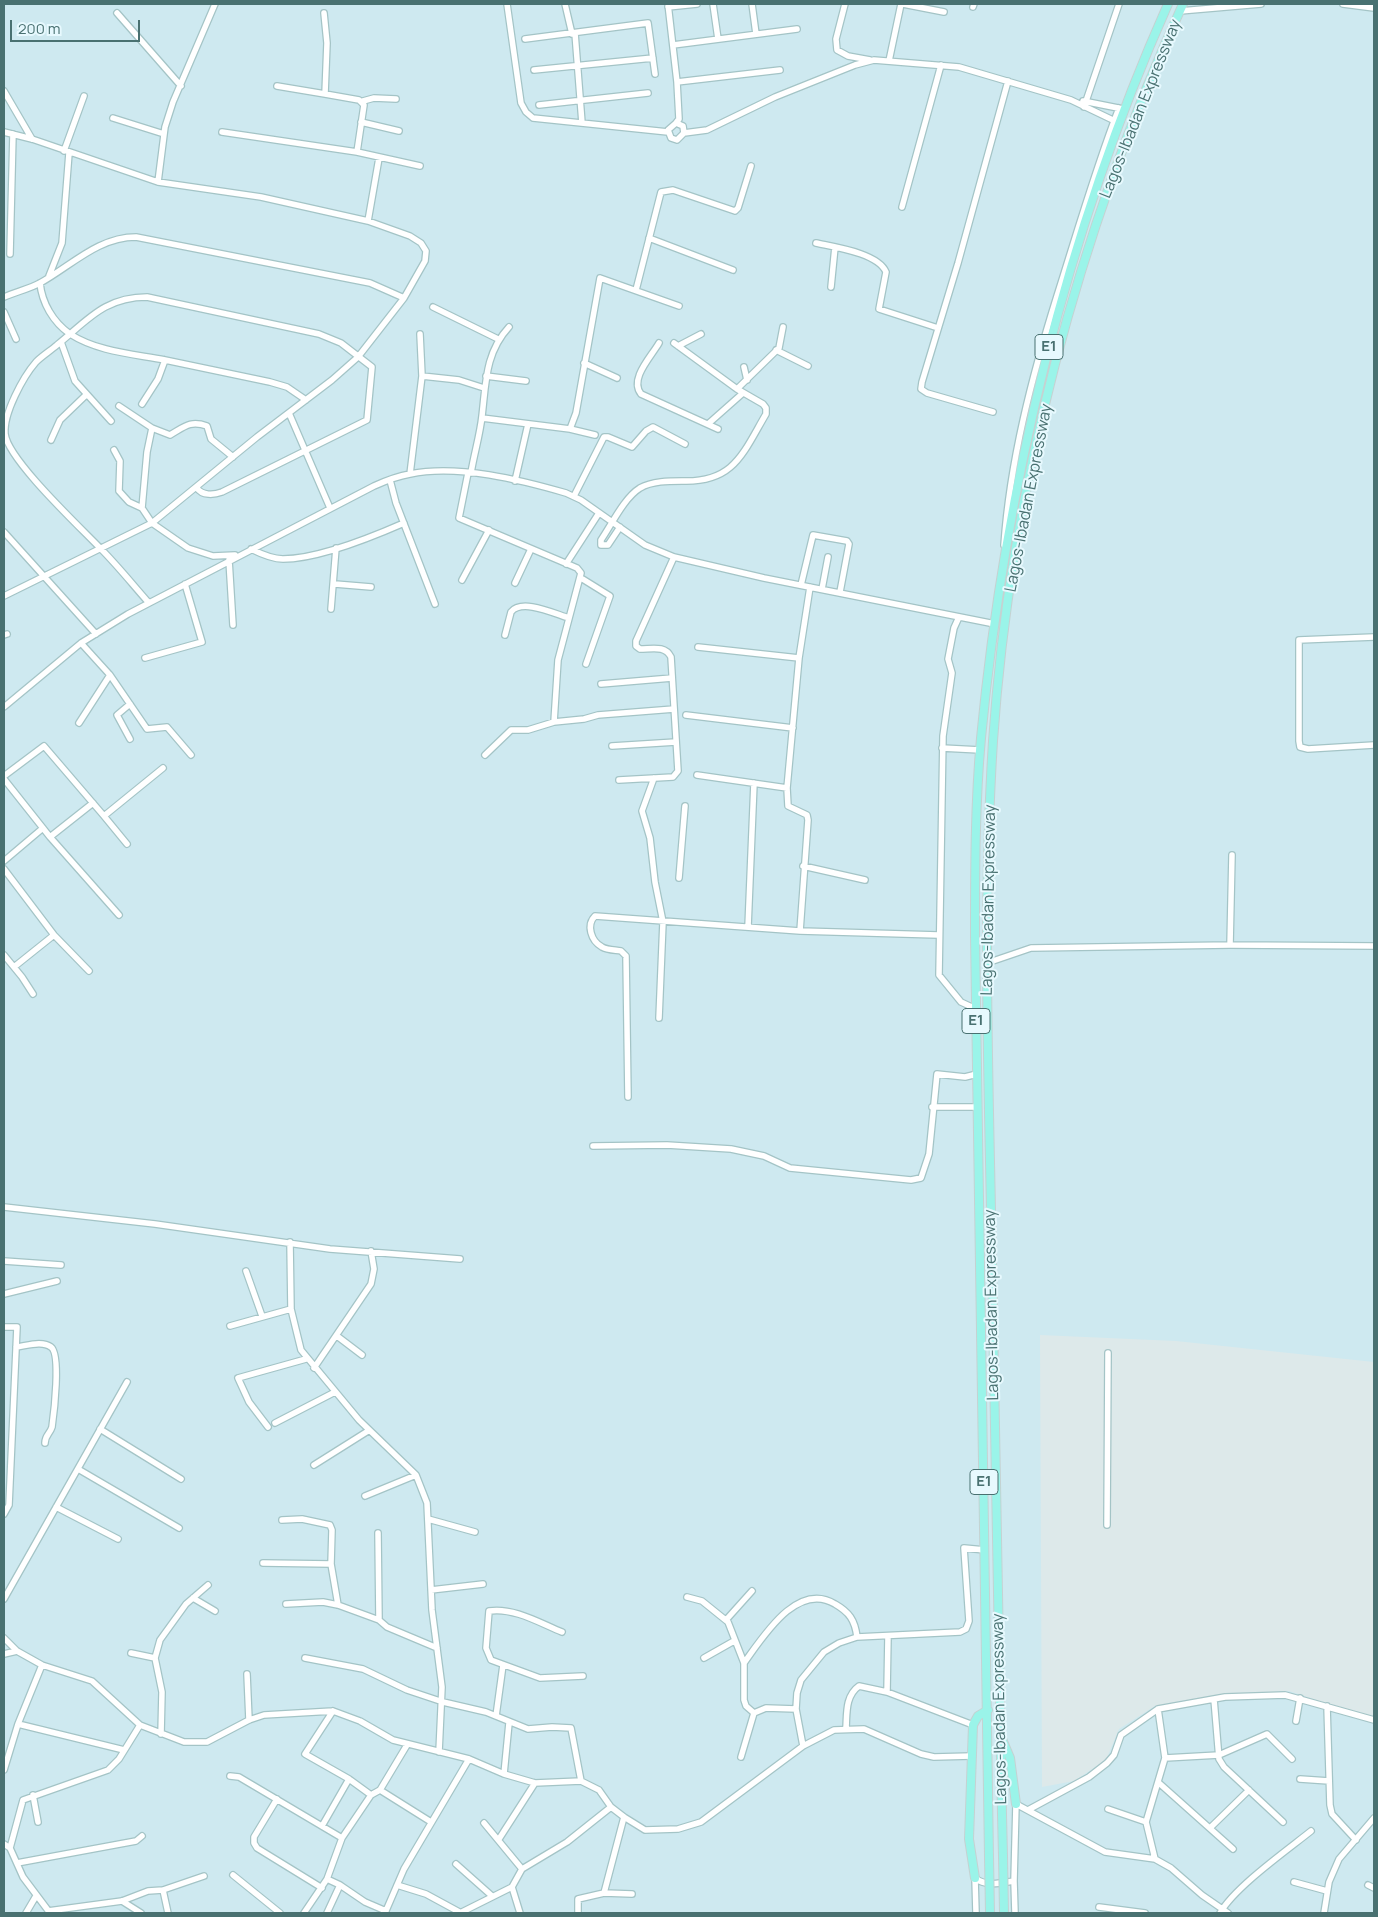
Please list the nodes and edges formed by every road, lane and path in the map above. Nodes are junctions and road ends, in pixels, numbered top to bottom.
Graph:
1 (214, 4) edge
2 (508, 4) edge
3 (565, 4) edge
4 (697, 4) edge
5 (713, 4) edge
6 (752, 4) edge
7 (845, 4) edge
8 (902, 4) edge
9 (1119, 4) edge
10 (1189, 4) edge
11 (1261, 4) edge
12 (1343, 4) edge
13 (1165, 5) edge
14 (668, 6) edge
15 (1210, 6) edge
16 (1183, 8) edge
17 (1374, 8) edge
18 (944, 12) dead end
19 (117, 13) dead end
20 (324, 13) dead end
21 (797, 29) dead end
22 (574, 33) junction
23 (756, 34) junction
24 (525, 39) dead end
25 (718, 39) junction
26 (673, 45) junction
27 (653, 58) junction
28 (874, 60) junction
29 (889, 61) junction
30 (941, 65) junction
31 (578, 66) junction
32 (534, 70) dead end
33 (780, 70) dead end
34 (655, 74) dead end
35 (1008, 80) junction
36 (677, 82) junction
37 (181, 86) junction
38 (276, 86) dead end
39 (4, 91) edge
40 (648, 93) dead end
41 (325, 94) junction
42 (84, 96) dead end
43 (396, 99) dead end
44 (581, 100) junction
45 (363, 101) junction
46 (1086, 104) junction
47 (539, 105) dead end
48 (1122, 109) junction
49 (113, 118) dead end
50 (361, 122) junction
51 (1117, 122) junction
52 (582, 123) junction
53 (676, 124) junction
54 (399, 131) dead end
55 (4, 132) edge
56 (222, 132) dead end
57 (668, 132) junction
58 (684, 133) junction
59 (13, 134) junction
60 (164, 134) junction
61 (32, 139) junction
62 (67, 152) junction
63 (357, 152) junction
64 (379, 158) junction
65 (420, 166) dead end
66 (751, 166) dead end
67 (158, 182) junction
68 (902, 207) dead end
69 (7, 218) edge
70 (368, 222) junction
71 (649, 238) junction
72 (816, 243) dead end
73 (835, 247) junction
74 (10, 254) dead end
75 (733, 270) dead end
76 (49, 276) junction
77 (40, 283) junction
78 (831, 287) dead end
79 (636, 290) junction
80 (4, 297) edge
81 (404, 298) junction
82 (679, 306) dead end
83 (433, 307) dead end
84 (4, 312) edge
85 (509, 327) dead end
86 (782, 327) dead end
87 (938, 328) junction
88 (70, 333) junction
89 (420, 334) dead end
90 (701, 334) dead end
91 (498, 339) junction
92 (16, 340) dead end
93 (61, 342) junction
94 (659, 343) dead end
95 (776, 350) junction
96 (358, 357) junction
97 (165, 360) junction
98 (584, 363) junction
99 (808, 366) dead end
100 (744, 367) dead end
101 (422, 376) junction
102 (486, 376) junction
103 (616, 378) dead end
104 (747, 380) junction
105 (526, 381) dead end
106 (484, 388) junction
107 (737, 389) junction
108 (743, 393) junction
109 (86, 395) junction
110 (306, 400) junction
111 (142, 404) dead end
112 (119, 406) dead end
113 (992, 412) dead end
114 (288, 413) junction
115 (482, 418) junction
116 (111, 421) dead end
117 (528, 424) junction
118 (708, 424) junction
119 (152, 428) junction
120 (718, 429) dead end
121 (570, 430) junction
122 (595, 435) dead end
123 (51, 440) dead end
124 (685, 444) dead end
125 (306, 449) junction
126 (114, 450) dead end
127 (232, 457) junction
128 (469, 473) junction
129 (410, 474) junction
130 (390, 480) junction
131 (515, 481) junction
132 (197, 488) junction
133 (574, 496) junction
134 (142, 508) junction
135 (330, 508) junction
136 (599, 513) junction
137 (152, 522) junction
138 (404, 523) junction
139 (613, 523) junction
140 (620, 527) junction
141 (489, 530) junction
142 (4, 532) edge
143 (336, 548) junction
144 (101, 549) junction
145 (251, 549) junction
146 (531, 549) junction
147 (238, 555) junction
148 (214, 556) junction
149 (674, 557) junction
150 (828, 557) dead end
151 (229, 560) junction
152 (566, 564) junction
153 (219, 566) junction
154 (45, 576) junction
155 (581, 578) junction
156 (462, 580) dead end
157 (516, 583) dead end
158 (185, 584) junction
159 (335, 584) junction
160 (801, 585) junction
161 (371, 587) dead end
162 (810, 587) junction
163 (822, 589) junction
164 (840, 592) junction
165 (4, 596) edge
166 (149, 603) junction
167 (435, 604) dead end
168 (332, 609) dead end
169 (959, 616) junction
170 (569, 618) junction
171 (994, 624) junction
172 (233, 625) dead end
173 (96, 634) junction
174 (505, 635) dead end
175 (1374, 637) edge
176 (82, 643) junction
177 (698, 647) dead end
178 (145, 658) dead end
179 (799, 658) junction
180 (586, 664) dead end
181 (110, 675) junction
182 (672, 678) junction
183 (601, 684) dead end
184 (130, 704) junction
185 (4, 707) edge
186 (674, 709) junction
187 (686, 714) dead end
188 (79, 722) dead end
189 (554, 722) junction
190 (793, 728) junction
191 (130, 739) dead end
192 (676, 742) junction
193 (1374, 745) edge
194 (612, 746) dead end
195 (942, 748) junction
196 (980, 750) junction
197 (190, 755) dead end
198 (485, 755) dead end
199 (164, 768) dead end
200 (697, 775) dead end
201 (4, 778) edge
202 (654, 778) junction
203 (620, 780) dead end
204 (754, 783) junction
205 (787, 788) junction
206 (93, 803) junction
207 (685, 806) dead end
208 (104, 816) junction
209 (43, 828) junction
210 (50, 837) junction
211 (127, 844) dead end
212 (1232, 855) dead end
213 (4, 861) edge
214 (803, 866) junction
215 (4, 869) edge
216 (679, 878) dead end
217 (865, 880) dead end
218 (119, 915) dead end
219 (663, 922) junction
220 (748, 927) junction
221 (800, 931) junction
222 (54, 935) junction
223 (938, 935) junction
224 (1230, 945) junction
225 (1374, 946) edge
226 (4, 955) edge
227 (987, 963) junction
228 (14, 967) junction
229 (89, 971) dead end
230 (33, 994) dead end
231 (976, 1009) junction
232 (659, 1018) dead end
233 (977, 1074) junction
234 (628, 1097) dead end
235 (932, 1107) junction
236 (978, 1107) junction
237 (593, 1146) dead end
238 (4, 1206) edge
239 (290, 1242) junction
240 (371, 1252) junction
241 (460, 1258) dead end
242 (4, 1261) edge
243 (61, 1266) dead end
244 (246, 1271) dead end
245 (57, 1281) dead end
246 (4, 1294) edge
247 (291, 1309) junction
248 (262, 1316) junction
249 (230, 1326) dead end
250 (4, 1327) edge
251 (337, 1336) junction
252 (16, 1347) junction
253 (1108, 1352) dead end
254 (362, 1355) dead end
255 (306, 1359) junction
256 (314, 1368) junction
257 (127, 1382) dead end
258 (334, 1392) junction
259 (275, 1423) dead end
260 (268, 1427) dead end
261 (100, 1429) junction
262 (368, 1431) junction
263 (44, 1444) dead end
264 (7, 1458) edge
265 (314, 1465) dead end
266 (78, 1469) junction
267 (416, 1475) junction
268 (181, 1479) dead end
269 (365, 1496) dead end
270 (56, 1506) junction
271 (4, 1514) edge
272 (282, 1520) dead end
273 (428, 1520) junction
274 (1107, 1525) dead end
275 (179, 1528) dead end
276 (475, 1532) dead end
277 (378, 1533) dead end
278 (118, 1539) dead end
279 (985, 1550) junction
280 (263, 1563) dead end
281 (331, 1564) junction
282 (483, 1584) dead end
283 (208, 1585) dead end
284 (431, 1590) junction
285 (752, 1591) dead end
286 (687, 1596) dead end
287 (192, 1598) junction
288 (4, 1599) edge
289 (286, 1604) dead end
290 (338, 1605) junction
291 (215, 1611) dead end
292 (379, 1620) junction
293 (726, 1620) junction
294 (562, 1632) dead end
295 (888, 1636) junction
296 (857, 1637) junction
297 (4, 1638) edge
298 (734, 1641) junction
299 (437, 1648) junction
300 (17, 1652) junction
301 (131, 1653) dead end
302 (4, 1654) edge
303 (155, 1658) junction
304 (305, 1658) dead end
305 (704, 1658) dead end
306 (744, 1662) junction
307 (42, 1665) junction
308 (503, 1665) junction
309 (247, 1674) dead end
310 (584, 1676) dead end
311 (887, 1692) junction
312 (1300, 1698) junction
313 (1214, 1699) junction
314 (442, 1702) junction
315 (1327, 1706) junction
316 (796, 1709) junction
317 (1158, 1709) junction
318 (988, 1710) junction
319 (333, 1711) junction
320 (754, 1713) junction
321 (496, 1716) junction
322 (249, 1720) junction
323 (1374, 1720) edge
324 (1296, 1721) dead end
325 (509, 1723) junction
326 (18, 1724) junction
327 (140, 1725) junction
328 (973, 1725) junction
329 (846, 1728) junction
330 (161, 1734) junction
331 (1000, 1736) junction
332 (407, 1745) junction
333 (803, 1746) junction
334 (124, 1750) junction
335 (439, 1752) junction
336 (972, 1756) junction
337 (1219, 1756) junction
338 (741, 1757) dead end
339 (1165, 1758) junction
340 (469, 1759) junction
341 (1292, 1759) dead end
342 (4, 1770) edge
343 (504, 1774) junction
344 (230, 1776) dead end
345 (349, 1779) junction
346 (1300, 1779) dead end
347 (581, 1781) junction
348 (1329, 1781) junction
349 (535, 1783) junction
350 (1159, 1783) junction
351 (380, 1790) junction
352 (1249, 1790) junction
353 (33, 1795) junction
354 (371, 1795) junction
355 (277, 1798) junction
356 (1016, 1804) junction
357 (611, 1807) junction
358 (1108, 1809) dead end
359 (1028, 1810) junction
360 (624, 1818) junction
361 (1374, 1818) edge
362 (38, 1822) dead end
363 (431, 1822) junction
364 (1146, 1822) junction
365 (1283, 1822) dead end
366 (484, 1823) dead end
367 (322, 1826) junction
368 (1210, 1828) junction
369 (1311, 1831) dead end
370 (142, 1836) dead end
371 (342, 1838) junction
372 (499, 1839) junction
373 (1356, 1840) junction
374 (7, 1846) edge
375 (1233, 1848) dead end
376 (1155, 1859) junction
377 (17, 1863) junction
378 (456, 1864) dead end
379 (522, 1869) junction
380 (233, 1875) dead end
381 (204, 1876) dead end
382 (975, 1878) junction
383 (327, 1879) junction
384 (1014, 1882) junction
385 (1294, 1882) dead end
386 (398, 1884) junction
387 (340, 1885) junction
388 (512, 1887) junction
389 (322, 1888) junction
390 (163, 1890) junction
391 (1327, 1891) junction
392 (604, 1893) junction
393 (632, 1894) dead end
394 (36, 1896) junction
395 (492, 1896) junction
396 (122, 1900) junction
397 (1099, 1907) dead end
398 (49, 1912) edge
399 (385, 1912) edge
400 (1223, 1912) edge
401 (26, 1913) edge
402 (141, 1913) edge
403 (168, 1913) edge
404 (280, 1913) edge
405 (304, 1913) edge
406 (327, 1913) edge
407 (460, 1913) edge
408 (520, 1913) edge
409 (578, 1913) edge
410 (976, 1913) edge
411 (990, 1913) edge
412 (1004, 1913) edge
413 (1015, 1913) edge
414 (1145, 1913) edge
415 (1324, 1913) edge

1 - 37 street
2 - 52 street
3 - 22 street
4 - 14 street
5 - 25 street
6 - 23 street
7 - 28 street
8 - 18 street
8 - 29 street
9 - 46 street
10 - 16 street
11 - 15 street
12 - 17 street
13 - 48 highway, Lagos-Ibadan Expressway / E1
14 - 26 street
15 - 16 street
16 - 227 highway, Lagos-Ibadan Expressway / E1
19 - 37 street
20 - 41 street
21 - 23 street
22 - 24 street
22 - 27 street
22 - 31 street
23 - 25 street
25 - 26 street
26 - 36 street
27 - 31 street
27 - 34 street
28 - 29 street
28 - 58 street
29 - 30 street
30 - 35 street
30 - 68 street
31 - 32 street
31 - 44 street
33 - 36 street
35 - 46 street
35 - 87 street
36 - 53 street
37 - 60 street
38 - 41 street
39 - 61 street
40 - 44 street
41 - 45 street
42 - 62 street
43 - 45 street
44 - 47 street
44 - 52 street
45 - 50 street
46 - 48 street
46 - 51 street
48 - 51 highway, Lagos-Ibadan Expressway / E1
49 - 60 street
50 - 54 street
50 - 63 street
51 - 171 highway, Lagos-Ibadan Expressway / E1
52 - 57 street
53 - 57 street
53 - 58 street
55 - 59 street
56 - 63 street
57 - 58 street
59 - 61 street
59 - 69 street
60 - 67 street
61 - 62 street
62 - 67 street
62 - 76 street
63 - 64 street
64 - 65 street
64 - 70 street
66 - 71 street
67 - 70 street
69 - 74 street
70 - 81 street
71 - 75 street
71 - 79 street
72 - 73 street
73 - 78 street
73 - 87 street
76 - 77 street
76 - 81 street
77 - 80 street
77 - 88 street
79 - 82 street
79 - 98 street
81 - 96 street
83 - 91 street
84 - 92 street
85 - 91 street
86 - 95 street
87 - 113 street
88 - 93 street
88 - 96 street
88 - 97 street
89 - 101 street
90 - 107 street
91 - 102 street
93 - 109 street
93 - 144 street
94 - 118 street
95 - 99 street
95 - 104 street
96 - 110 street
96 - 125 street
97 - 110 street
97 - 111 street
98 - 103 street
98 - 121 street
100 - 104 street
101 - 106 street
101 - 129 street
102 - 105 street
102 - 106 street
104 - 107 street
106 - 115 street
107 - 108 street
108 - 118 street
108 - 139 street
109 - 116 street
109 - 123 street
110 - 114 street
112 - 119 street
114 - 125 street
114 - 127 street
115 - 117 street
115 - 128 street
117 - 121 street
117 - 131 street
118 - 120 street
119 - 127 street
119 - 134 street
121 - 122 street
124 - 133 street
125 - 132 street
125 - 135 street
126 - 134 street
127 - 132 street
128 - 129 street
128 - 131 street
128 - 141 street
129 - 130 street
130 - 135 street
130 - 138 street
131 - 133 street
132 - 137 street
133 - 136 street
134 - 137 street
135 - 145 street
136 - 139 street
136 - 152 street
137 - 144 street
137 - 148 street
138 - 143 street
138 - 167 street
139 - 140 street
139 - 140 street
140 - 149 street
141 - 146 street
141 - 156 street
142 - 154 street
143 - 145 street
143 - 159 street
144 - 154 street
144 - 166 street
145 - 147 street
146 - 152 street
146 - 157 street
147 - 148 street
147 - 151 street
148 - 153 street
149 - 160 street
149 - 182 street
150 - 163 street
151 - 153 street
151 - 172 street
152 - 155 street
153 - 158 street
154 - 165 street
154 - 173 street
155 - 170 street
155 - 180 street
158 - 166 street
158 - 178 street
159 - 161 street
159 - 168 street
160 - 162 street
160 - 164 street
162 - 163 street
162 - 179 street
163 - 164 street
164 - 169 street
166 - 173 street
169 - 171 street
169 - 195 street
170 - 174 street
170 - 189 street
171 - 196 highway, Lagos-Ibadan Expressway / E1
173 - 176 street
175 - 193 street
176 - 181 street
176 - 185 street
177 - 179 street
179 - 190 street
181 - 184 street
181 - 188 street
182 - 183 street
182 - 186 street
184 - 191 street
184 - 197 street
186 - 189 street
186 - 192 street
187 - 190 street
189 - 198 street
190 - 205 street
192 - 194 street
192 - 202 street
195 - 196 street
195 - 223 street
196 - 231 highway, Lagos-Ibadan Expressway / E1
199 - 208 street
200 - 204 street
201 - 206 street
201 - 209 street
202 - 203 street
202 - 219 street
204 - 205 street
204 - 220 street
205 - 214 street
206 - 208 street
206 - 210 street
207 - 216 street
208 - 211 street
209 - 210 street
209 - 213 street
210 - 218 street
212 - 224 street
214 - 217 street
214 - 221 street
215 - 222 street
219 - 220 street
219 - 232 street
219 - 234 street
220 - 221 street
221 - 223 street
222 - 228 street
222 - 229 street
223 - 231 street
224 - 225 street
224 - 227 street
226 - 228 street
227 - 331 highway, Lagos-Ibadan Expressway / E1
228 - 230 street
231 - 233 highway, Lagos-Ibadan Expressway / E1
233 - 235 street
233 - 236 highway, Lagos-Ibadan Expressway / E1
235 - 236 street
235 - 237 street
236 - 279 highway, Lagos-Ibadan Expressway / E1
238 - 239 street
239 - 240 street
239 - 247 street
240 - 241 street
240 - 251 street
242 - 243 street
244 - 248 street
245 - 246 street
247 - 248 street
247 - 255 street
248 - 249 street
250 - 252 street
251 - 254 street
251 - 256 street
252 - 263 street
252 - 264 street
253 - 274 street
255 - 256 street
255 - 260 street
256 - 258 street
257 - 261 street
258 - 259 street
258 - 262 street
261 - 266 street
261 - 268 street
262 - 265 street
262 - 267 street
264 - 271 street
266 - 270 street
266 - 275 street
267 - 269 street
267 - 273 street
270 - 278 street
270 - 288 street
272 - 281 street
273 - 276 street
273 - 284 street
277 - 292 street
279 - 295 street
279 - 318 highway, Lagos-Ibadan Expressway / E1
280 - 281 street
281 - 290 street
282 - 284 street
283 - 287 street
284 - 299 street
285 - 293 street
286 - 293 street
287 - 291 street
287 - 303 street
289 - 290 street
290 - 292 street
292 - 299 street
293 - 298 street
294 - 308 street
295 - 296 street
295 - 311 street
296 - 306 street
296 - 316 street
297 - 300 street
298 - 305 street
298 - 306 street
299 - 314 street
300 - 302 street
300 - 307 street
301 - 303 street
303 - 330 street
304 - 314 street
306 - 320 street
307 - 326 street
307 - 327 street
308 - 310 street
308 - 321 street
309 - 322 street
311 - 328 street
311 - 329 street
312 - 313 street
312 - 315 street
312 - 324 street
313 - 317 street
313 - 337 street
314 - 321 street
314 - 335 street
315 - 323 street
315 - 348 street
316 - 320 street
316 - 333 street
317 - 339 street
317 - 359 street
318 - 328 highway
318 - 411 highway, Lagos-Ibadan Expressway / E1, bridge
319 - 322 street
319 - 332 street
319 - 345 street
320 - 338 street
321 - 325 street
322 - 330 street
325 - 343 street
325 - 347 street
326 - 334 street
326 - 342 street
327 - 330 street
327 - 334 street
328 - 336 highway
329 - 333 street
329 - 336 street
331 - 356 highway
331 - 412 highway, Lagos-Ibadan Expressway / E1, bridge
332 - 335 street
332 - 351 street
333 - 360 street
334 - 353 street
335 - 340 street
336 - 382 highway
337 - 339 street
337 - 341 street
337 - 352 street
339 - 350 street
340 - 343 street
340 - 363 street
343 - 349 street
344 - 355 street
345 - 354 street
345 - 367 street
346 - 348 street
347 - 349 street
347 - 357 street
348 - 373 street
349 - 372 street
350 - 364 street
350 - 368 street
351 - 354 street
351 - 363 street
352 - 365 street
352 - 368 street
353 - 362 street
353 - 374 street
354 - 371 street
355 - 367 street
355 - 389 street
356 - 359 street
356 - 384 street
357 - 360 street
357 - 379 street
358 - 364 street
359 - 376 street
360 - 392 street
361 - 373 street
363 - 386 street
364 - 376 street
366 - 372 street
367 - 371 street
368 - 375 street
369 - 400 street
370 - 377 street
371 - 383 street
372 - 379 street
373 - 391 street
374 - 377 street
376 - 400 street
377 - 394 street
378 - 395 street
379 - 388 street
380 - 404 street
381 - 390 street
382 - 384 street
382 - 410 street
383 - 387 street
383 - 389 street
384 - 413 street
385 - 391 street
386 - 399 street
386 - 407 street
387 - 399 street
387 - 406 street
388 - 395 street
388 - 408 street
389 - 405 street
390 - 396 street
390 - 403 street
391 - 415 street
392 - 393 street
392 - 409 street
394 - 398 street
394 - 401 street
395 - 407 street
396 - 398 street
396 - 402 street
397 - 414 street

